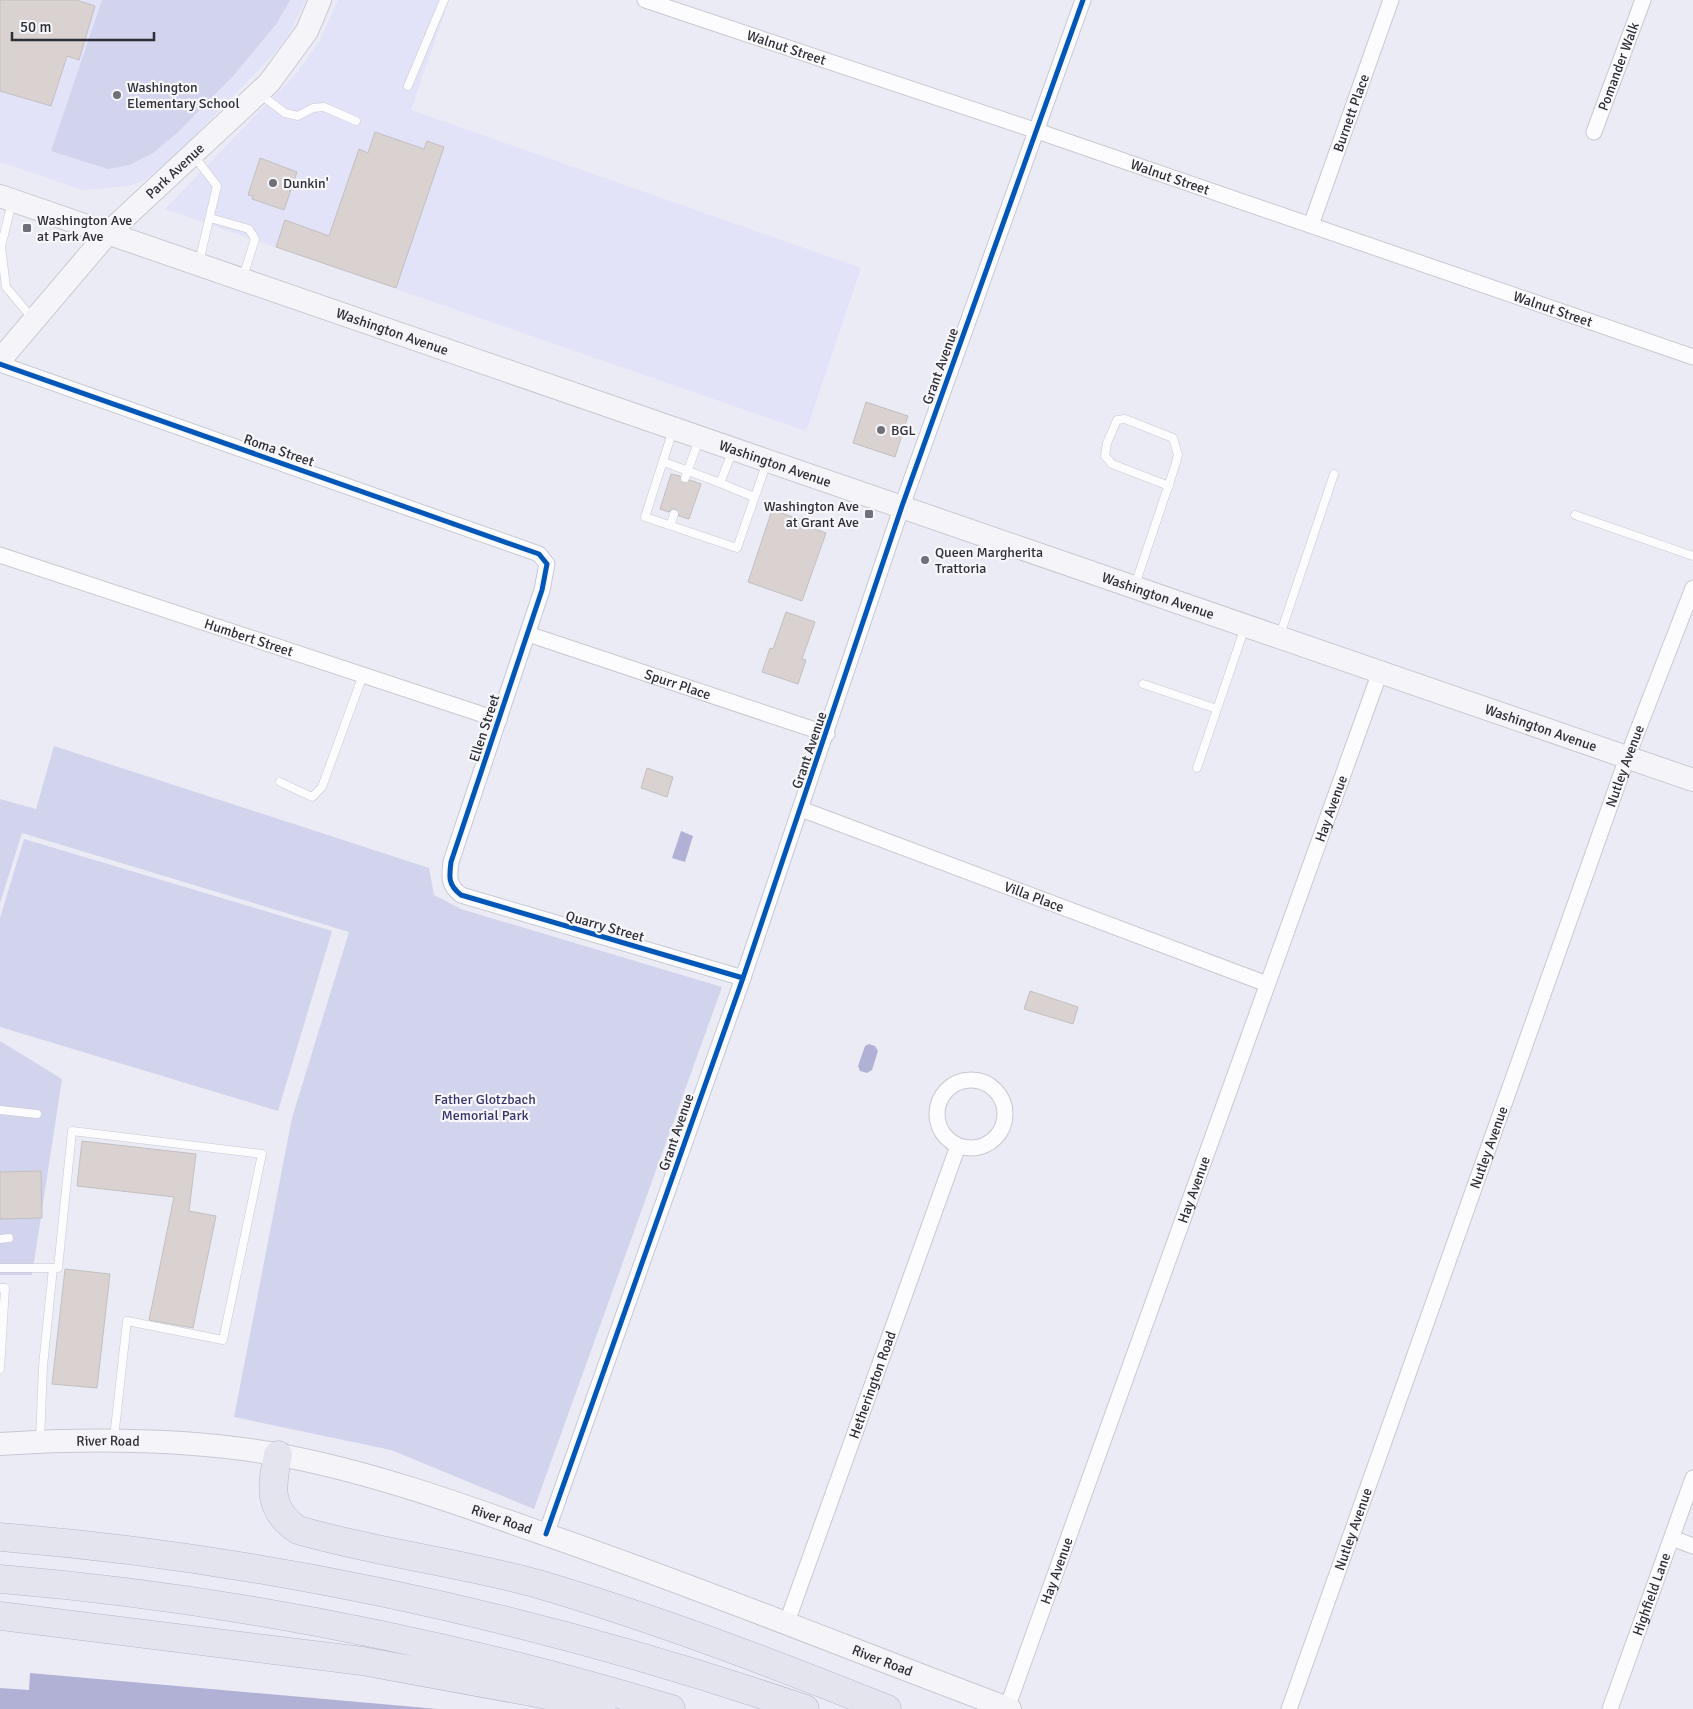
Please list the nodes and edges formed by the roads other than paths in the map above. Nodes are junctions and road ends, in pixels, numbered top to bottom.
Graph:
1 (320, 0) edge
2 (444, 0) edge
3 (645, 0) edge
4 (1083, 0) edge
5 (1391, 0) edge
6 (1643, 0) edge
7 (408, 86) dead end
8 (259, 93) junction
9 (356, 121) dead end
10 (1037, 131) junction
11 (1594, 132) dead end
12 (193, 154) junction
13 (6, 198) edge
14 (210, 218) junction
15 (1311, 225) junction
16 (108, 233) junction
17 (198, 264) junction
18 (242, 279) junction
19 (33, 319) junction
20 (1693, 357) edge
21 (0, 362) edge
22 (674, 428) junction
23 (701, 437) junction
24 (733, 448) junction
25 (768, 460) junction
26 (664, 462) junction
27 (1334, 474) dead end
28 (687, 475) junction
29 (720, 483) junction
30 (1168, 486) junction
31 (754, 497) junction
32 (902, 506) junction
33 (674, 514) dead end
34 (1576, 515) dead end
35 (671, 524) junction
36 (0, 554) edge
37 (1693, 556) edge
38 (547, 564) joint
39 (1134, 587) junction
40 (1693, 588) edge
41 (1246, 625) junction
42 (528, 634) junction
43 (1280, 637) junction
44 (1380, 672) junction
45 (363, 676) junction
46 (1143, 684) dead end
47 (1217, 709) junction
48 (498, 720) junction
49 (827, 734) junction
50 (1627, 758) junction
51 (1197, 768) dead end
52 (1693, 780) edge
53 (280, 782) dead end
54 (801, 809) junction
55 (461, 895) joint
56 (743, 978) junction
57 (1267, 984) junction
58 (0, 1110) edge
59 (37, 1114) dead end
60 (958, 1146) junction
61 (9, 1238) dead end
62 (0, 1239) edge
63 (0, 1268) edge
64 (53, 1268) junction
65 (0, 1288) edge
66 (0, 1369) edge
67 (114, 1440) junction
68 (40, 1442) junction
69 (0, 1444) edge
70 (278, 1455) junction
71 (1693, 1478) edge
72 (546, 1534) junction
73 (0, 1537) edge
74 (1672, 1538) junction
75 (1693, 1546) edge
76 (0, 1579) edge
77 (0, 1616) edge
78 (787, 1622) junction
79 (1008, 1708) edge
80 (622, 1709) edge
81 (671, 1709) edge
82 (805, 1709) edge
83 (887, 1709) edge
84 (1289, 1709) edge
85 (1610, 1709) edge

1 - 8 main road, Park Avenue
2 - 7 lane
3 - 10 street, Walnut Street
4 - 10 street, Grant Avenue
5 - 15 street, Burnett Place
6 - 11 street, Pomander Walk
8 - 9 lane
8 - 12 main road, Park Avenue
10 - 15 street, Walnut Street
10 - 32 street, Grant Avenue
12 - 14 lane
12 - 16 main road, Park Avenue
13 - 16 main road, Washington Avenue
13 - 19 lane
14 - 17 lane
14 - 18 lane
15 - 20 street, Walnut Street
16 - 17 main road, Washington Avenue
16 - 19 main road, Park Avenue
17 - 18 main road, Washington Avenue
18 - 22 main road, Washington Avenue
19 - 21 main road, Park Avenue
21 - 38 street, Roma Street
22 - 23 main road, Washington Avenue
22 - 26 lane
23 - 24 main road, Washington Avenue
23 - 28 lane
24 - 25 main road, Washington Avenue
24 - 29 lane
25 - 31 lane
25 - 32 main road, Washington Avenue
26 - 28 lane
26 - 35 lane
27 - 43 lane
28 - 29 lane
29 - 31 lane
30 - 30 lane
30 - 39 lane
31 - 35 lane
32 - 39 main road, Washington Avenue
32 - 49 street, Grant Avenue
33 - 35 lane
34 - 37 lane
36 - 45 street, Humbert Street
38 - 42 street, Ellen Street
39 - 41 main road, Washington Avenue
40 - 50 street, Nutley Avenue
41 - 43 main road, Washington Avenue
41 - 47 lane
42 - 48 street, Ellen Street
42 - 49 street, Spurr Place
43 - 44 main road, Washington Avenue
44 - 50 main road, Washington Avenue
44 - 57 street, Hay Avenue
45 - 48 street, Humbert Street
45 - 53 lane
46 - 47 lane
47 - 51 lane
48 - 55 street, Ellen Street
49 - 54 street, Grant Avenue
50 - 52 main road, Washington Avenue
50 - 84 street, Nutley Avenue
54 - 56 street, Grant Avenue
54 - 57 street, Villa Place
55 - 56 street, Quarry Street
56 - 72 street, Grant Avenue
57 - 79 street, Hay Avenue
58 - 59 lane
60 - 60 street
60 - 78 street, Hetherington Road
61 - 62 lane
63 - 64 lane
64 - 67 lane
64 - 68 lane
65 - 66 lane
67 - 68 main road, River Road
67 - 70 main road, River Road
68 - 69 main road, River Road
70 - 72 main road, River Road
70 - 83 highway
71 - 74 street, Highfield Lane
72 - 78 main road, River Road
73 - 82 highway
74 - 75 street
74 - 85 street, Highfield Lane
76 - 81 highway
77 - 80 highway
78 - 79 main road, River Road

